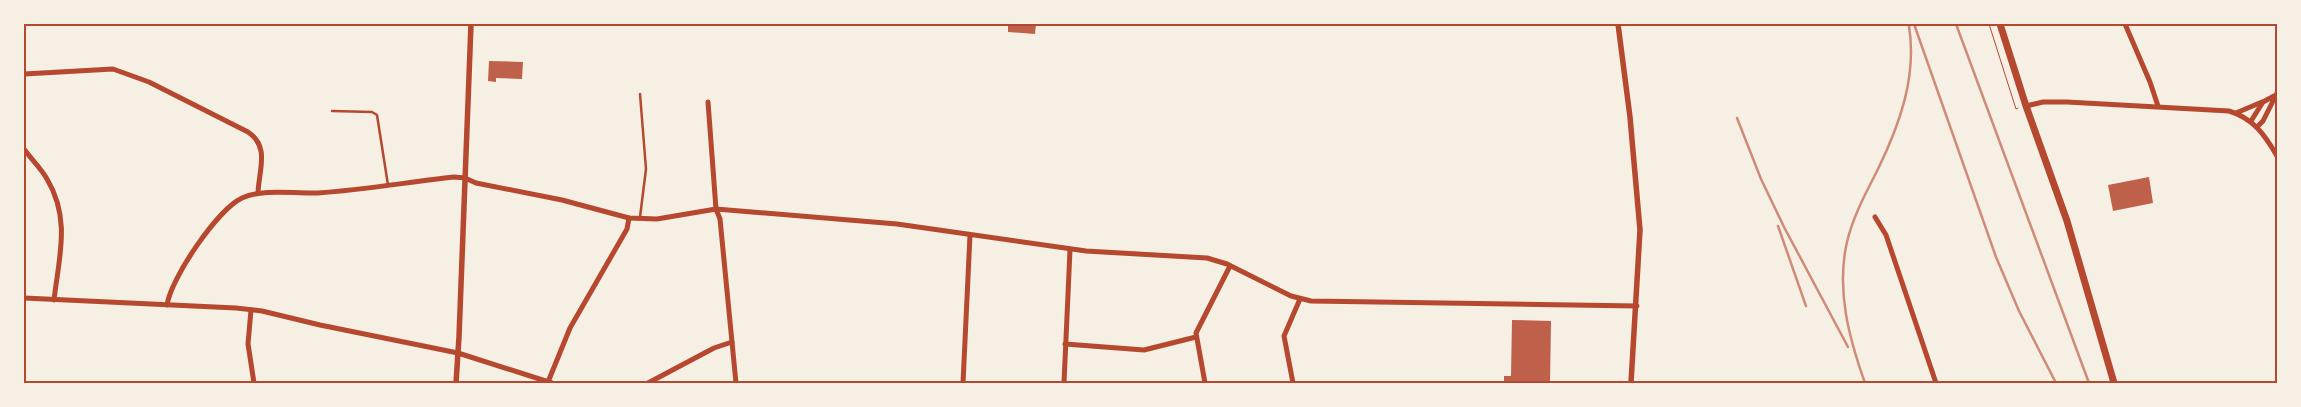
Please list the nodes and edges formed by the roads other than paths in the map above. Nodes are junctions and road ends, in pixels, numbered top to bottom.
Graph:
1 (471, 24) edge
2 (1618, 24) edge
3 (2000, 24) edge
4 (2125, 24) edge
5 (24, 74) edge
6 (640, 94) dead end
7 (2276, 94) edge
8 (708, 102) dead end
9 (2263, 102) junction
10 (2026, 106) junction
11 (2158, 106) junction
12 (332, 111) dead end
13 (2236, 113) junction
14 (2251, 121) junction
15 (2257, 127) junction
16 (25, 151) edge
17 (2277, 156) edge
18 (465, 178) junction
19 (388, 185) junction
20 (258, 193) junction
21 (716, 209) junction
22 (1875, 217) dead end
23 (630, 218) junction
24 (640, 219) junction
25 (970, 235) junction
26 (1070, 250) junction
27 (1230, 266) junction
28 (24, 298) edge
29 (1300, 299) junction
30 (54, 300) junction
31 (167, 305) junction
32 (1637, 306) junction
33 (250, 310) junction
34 (1196, 337) junction
35 (732, 342) junction
36 (1065, 344) junction
37 (458, 353) junction
38 (550, 382) edge
39 (254, 383) edge
40 (456, 383) edge
41 (648, 383) edge
42 (736, 383) edge
43 (963, 383) edge
44 (1064, 383) edge
45 (1205, 383) edge
46 (1293, 383) edge
47 (1630, 383) edge
48 (1936, 383) edge
49 (2114, 383) edge

1 - 18 street
2 - 32 street
3 - 10 main road
4 - 11 street
5 - 20 street
6 - 24 lane
7 - 9 street
7 - 15 street
8 - 21 street
9 - 13 street
9 - 14 street
10 - 11 street
10 - 49 main road
11 - 13 street
12 - 19 lane
13 - 14 street
14 - 15 street
15 - 17 street
16 - 30 street
18 - 19 street
18 - 23 street
18 - 37 street
19 - 20 street
20 - 31 street
21 - 24 street
21 - 25 street
21 - 35 street
22 - 48 street
23 - 24 street
23 - 38 street
25 - 26 street
25 - 43 street
26 - 27 street
26 - 36 street
27 - 29 street
27 - 34 street
28 - 30 street
29 - 32 street
29 - 46 street
30 - 31 street
31 - 33 street
32 - 47 street
33 - 37 street
33 - 39 street
34 - 36 street
34 - 45 street
35 - 41 street
35 - 42 street
36 - 44 street
37 - 38 street
37 - 40 street

